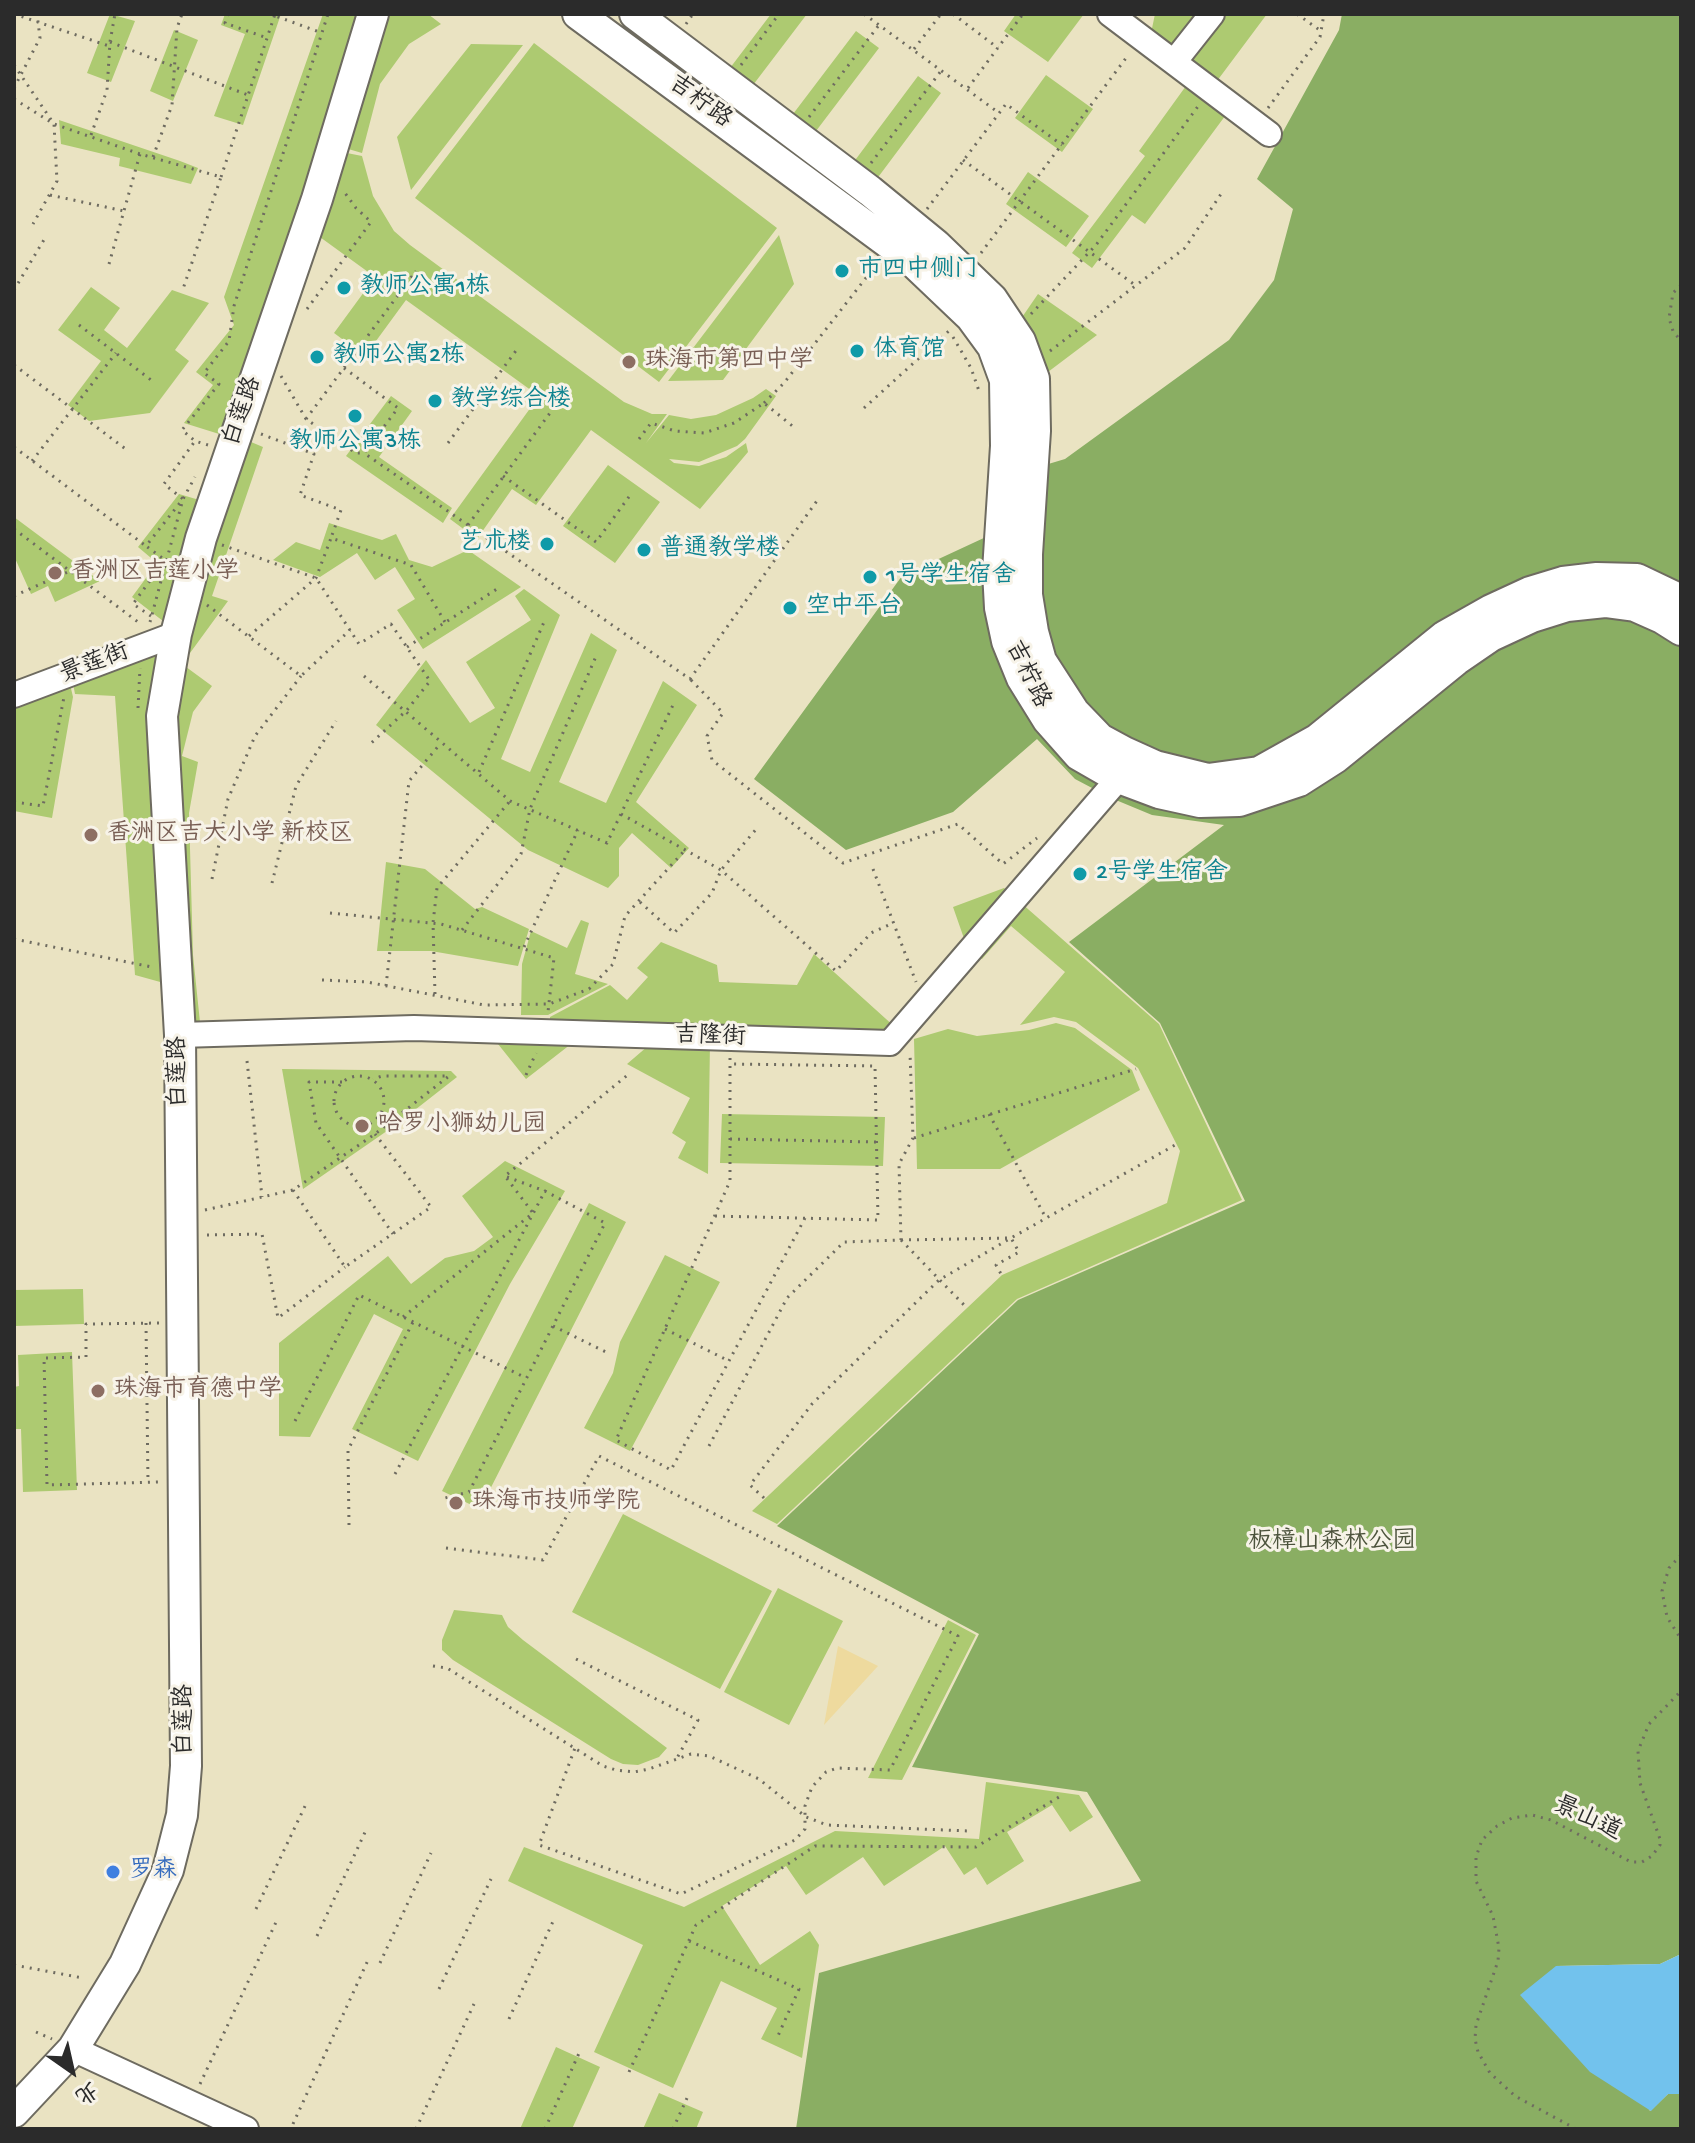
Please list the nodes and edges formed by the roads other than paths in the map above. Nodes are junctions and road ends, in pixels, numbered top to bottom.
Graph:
1 (373, 14) edge
2 (578, 14) edge
3 (635, 14) edge
4 (1110, 14) edge
5 (1212, 14) edge
6 (1174, 62) junction
7 (1263, 129) road end
8 (1681, 600) edge
9 (1681, 630) edge
10 (176, 634) junction
11 (14, 695) edge
12 (1119, 778) junction
13 (180, 1035) junction
14 (73, 2049) junction
15 (14, 2112) edge
16 (246, 2129) edge

1 - 10 main road, 白莲路
2 - 12 main road, 吉柠路
3 - 8 main road, 吉柠路
4 - 6 street
5 - 6 street
6 - 7 street
9 - 12 main road, 吉柠路
10 - 11 street, 景莲街
10 - 13 main road, 白莲路
12 - 13 street, 吉隆街
13 - 14 main road, 白莲路
14 - 15 main road, 白莲路
14 - 16 street

